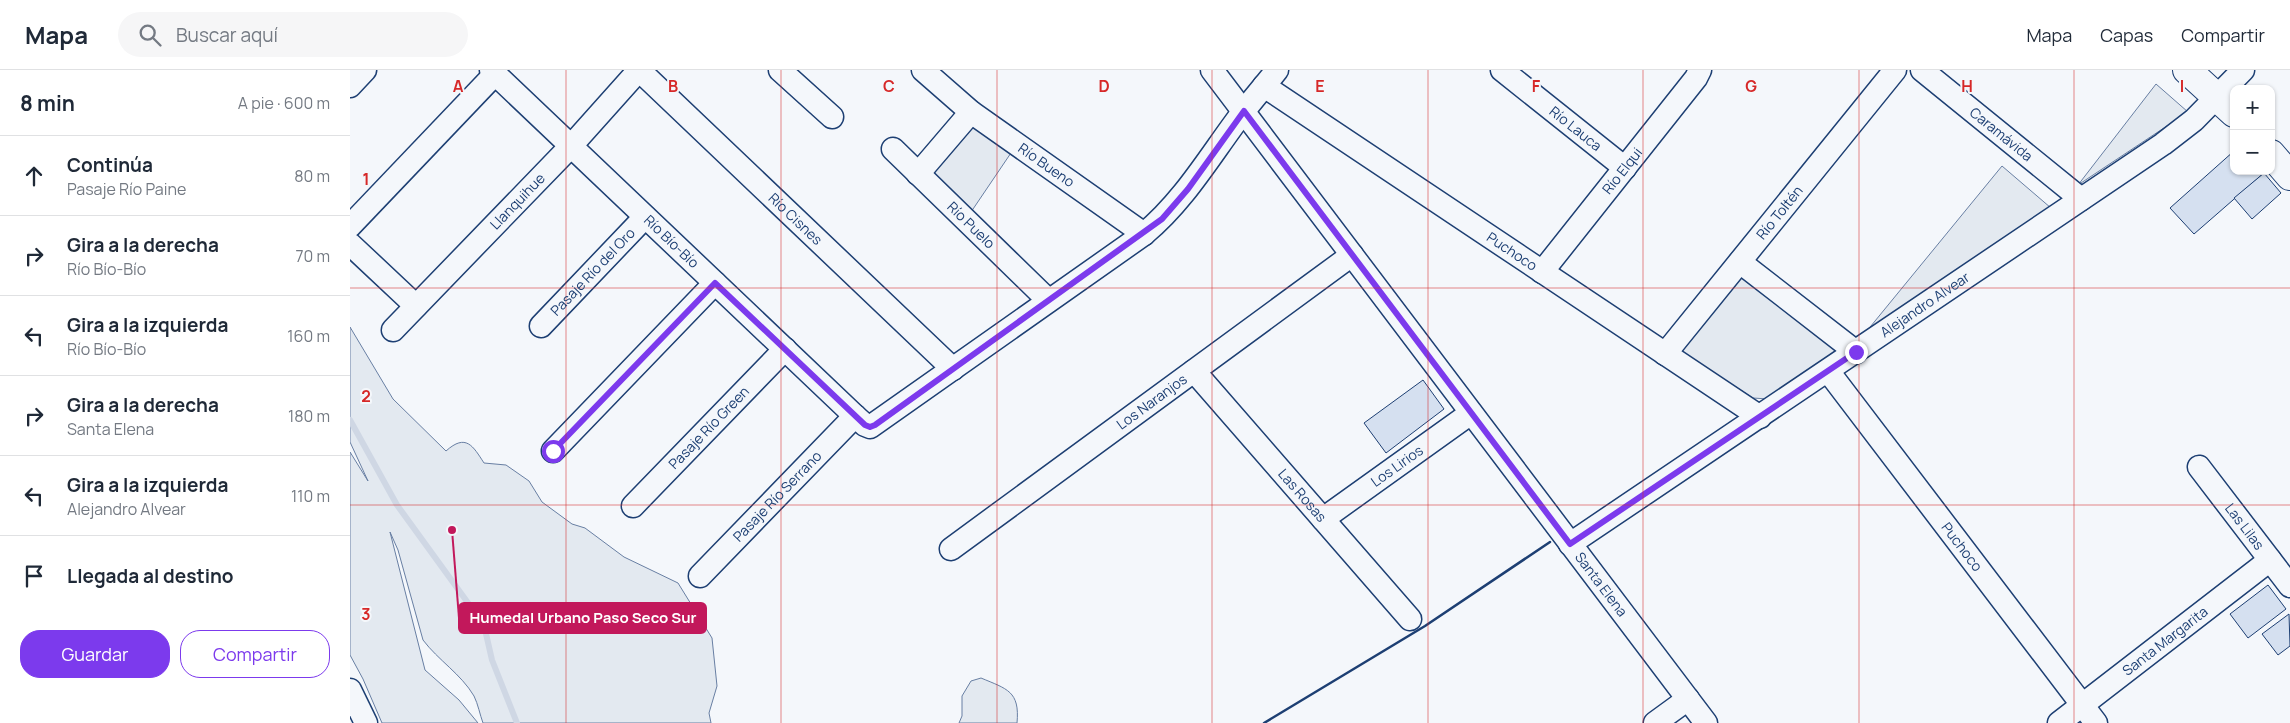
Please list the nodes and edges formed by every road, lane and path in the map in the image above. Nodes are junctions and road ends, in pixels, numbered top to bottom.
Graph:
1 (366, 70) edge
2 (639, 70) edge
3 (780, 70) edge
4 (923, 70) edge
5 (1212, 70) edge
6 (1502, 70) edge
7 (1700, 70) edge
8 (1895, 70) edge
9 (1922, 70) edge
10 (2187, 70) edge
11 (2243, 70) edge
12 (493, 72) edge
13 (1271, 78) edge
14 (350, 86) edge
15 (2225, 104) edge
16 (1244, 111) junction
17 (971, 112) junction
18 (832, 118) dead end
19 (571, 146) junction
20 (893, 149) dead end
21 (2275, 159) edge
22 (1625, 168) junction
23 (918, 174) junction
24 (2290, 176) edge
25 (2081, 199) junction
26 (645, 217) junction
27 (350, 226) edge
28 (1144, 234) junction
29 (350, 244) edge
30 (1352, 255) junction
31 (1740, 262) junction
32 (1542, 272) junction
33 (715, 283) junction
34 (1048, 300) junction
35 (416, 306) junction
36 (541, 326) dead end
37 (393, 330) dead end
38 (784, 349) junction
39 (1856, 352) junction
40 (1665, 354) junction
41 (953, 369) junction
42 (1194, 371) junction
43 (1828, 371) junction
44 (1472, 413) junction
45 (855, 416) junction
46 (1760, 417) junction
47 (553, 451) dead end
48 (2198, 467) dead end
49 (633, 506) dead end
50 (1323, 519) junction
51 (1570, 544) junction
52 (951, 550) dead end
53 (2270, 560) junction
54 (700, 576) dead end
55 (2290, 586) edge
56 (1410, 619) dead end
57 (350, 690) edge
58 (1688, 699) junction
59 (2082, 705) junction
60 (366, 723) edge
61 (1655, 723) edge
62 (1706, 723) edge
63 (2059, 723) edge
64 (2096, 723) edge

1 - 14 street
2 - 19 street, Llanquihue
2 - 41 street, Río Cisnes
3 - 18 street
4 - 17 street, Río Bueno
5 - 16 street
6 - 22 street, Río Lauca
7 - 22 street, Río Elqui
8 - 31 street, Río Toltén
9 - 25 street, Caramávida
10 - 15 main road
11 - 15 street, Alejandro Alvear
12 - 19 street, Río Bío-Bío
12 - 27 street
13 - 16 street, Río Bío-Bío
13 - 32 street, Puchoco
15 - 25 street, Alejandro Alvear
16 - 28 street, Río Bío-Bío
16 - 30 street, Santa Elena
17 - 23 street
17 - 28 street, Río Bueno
19 - 26 street, Río Bío-Bío
19 - 35 street, Llanquihue
20 - 23 street, Río Puelo
21 - 24 main road
22 - 32 street, Río Elqui
23 - 34 street, Río Puelo
25 - 39 street, Alejandro Alvear
26 - 33 street, Río Bío-Bío
26 - 36 street, Pasaje Río del Oro
28 - 34 street, Río Bío-Bío
29 - 35 street
30 - 42 street, Los Naranjos
30 - 44 street, Santa Elena
31 - 39 street
31 - 40 street, Río Toltén
32 - 40 street, Puchoco
33 - 38 street, Río Bío-Bío
33 - 47 street
34 - 41 street, Río Bío-Bío
35 - 37 street, Llanquihue
38 - 45 street, Río Bío-Bío
38 - 49 street, Pasaje Río Green
39 - 43 street, Alejandro Alvear
40 - 46 street, Puchoco
41 - 45 street, Río Bío-Bío
42 - 50 street, Las Rosas
42 - 52 street, Los Naranjos
43 - 46 street, Alejandro Alvear
43 - 59 street, Puchoco
44 - 50 street, Los Lirios
44 - 51 street, Santa Elena
45 - 54 street, Pasaje Río Serrano
46 - 51 street, Alejandro Alvear
48 - 53 street, Las Lilas
50 - 56 street, Las Rosas
51 - 58 street, Santa Elena
53 - 55 street, Las Lilas
53 - 59 street, Santa Margarita
57 - 60 street
58 - 61 street
58 - 62 street, Santa Elena
59 - 63 street, Santa Margarita
59 - 64 street, Puchoco

